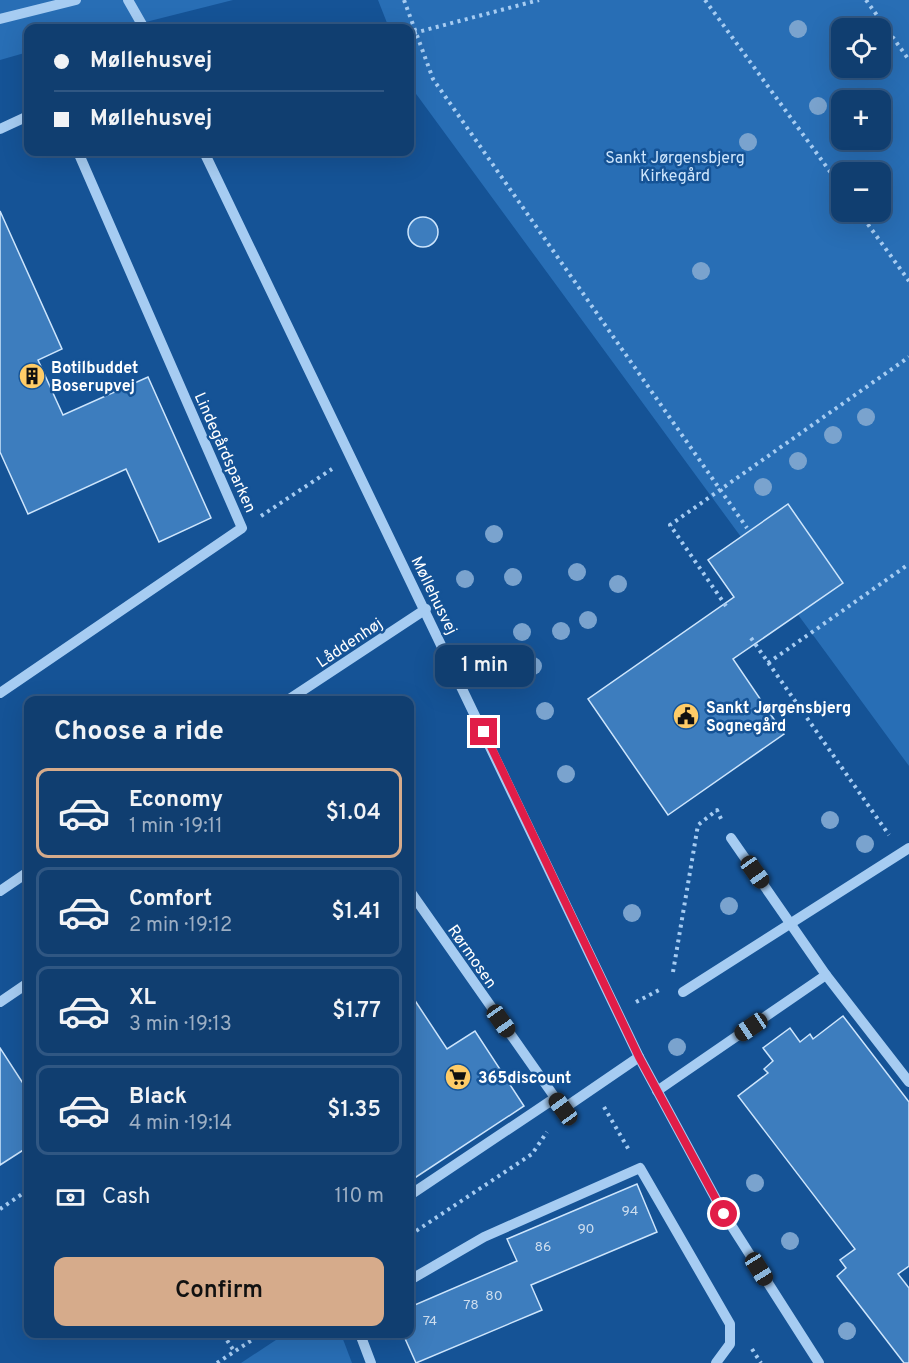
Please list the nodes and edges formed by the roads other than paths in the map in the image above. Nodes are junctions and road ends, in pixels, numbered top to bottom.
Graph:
1 (76, 0) edge
2 (128, 0) edge
3 (0, 19) edge
4 (142, 24) edge
5 (24, 118) edge
6 (0, 129) edge
7 (80, 156) edge
8 (206, 156) edge
9 (426, 609) junction
10 (0, 693) edge
11 (294, 696) edge
12 (731, 838) road end
13 (905, 850) edge
14 (24, 875) edge
15 (0, 891) edge
16 (414, 897) edge
17 (790, 924) junction
18 (826, 975) junction
19 (24, 986) edge
20 (684, 992) dead end
21 (0, 1002) edge
22 (639, 1057) junction
23 (909, 1082) edge
24 (657, 1091) junction
25 (555, 1098) junction
26 (414, 1192) edge
27 (414, 1278) edge
28 (362, 1338) edge
29 (371, 1363) edge
30 (716, 1363) edge
31 (819, 1363) edge

1 - 3 street
2 - 4 street
5 - 6 street
7 - 10 street, Lindegårdsparken
8 - 9 street, Møllehusvej
9 - 11 street, Låddenhøj
9 - 22 street, Møllehusvej
12 - 17 street
13 - 17 street
14 - 15 street
16 - 25 street, Rørmosen
17 - 18 street
17 - 20 street
18 - 23 street
18 - 24 street
19 - 21 street
22 - 24 street, Møllehusvej
22 - 25 street, Rørmosen
24 - 31 street, Møllehusvej
25 - 26 street
27 - 30 street
28 - 29 street

